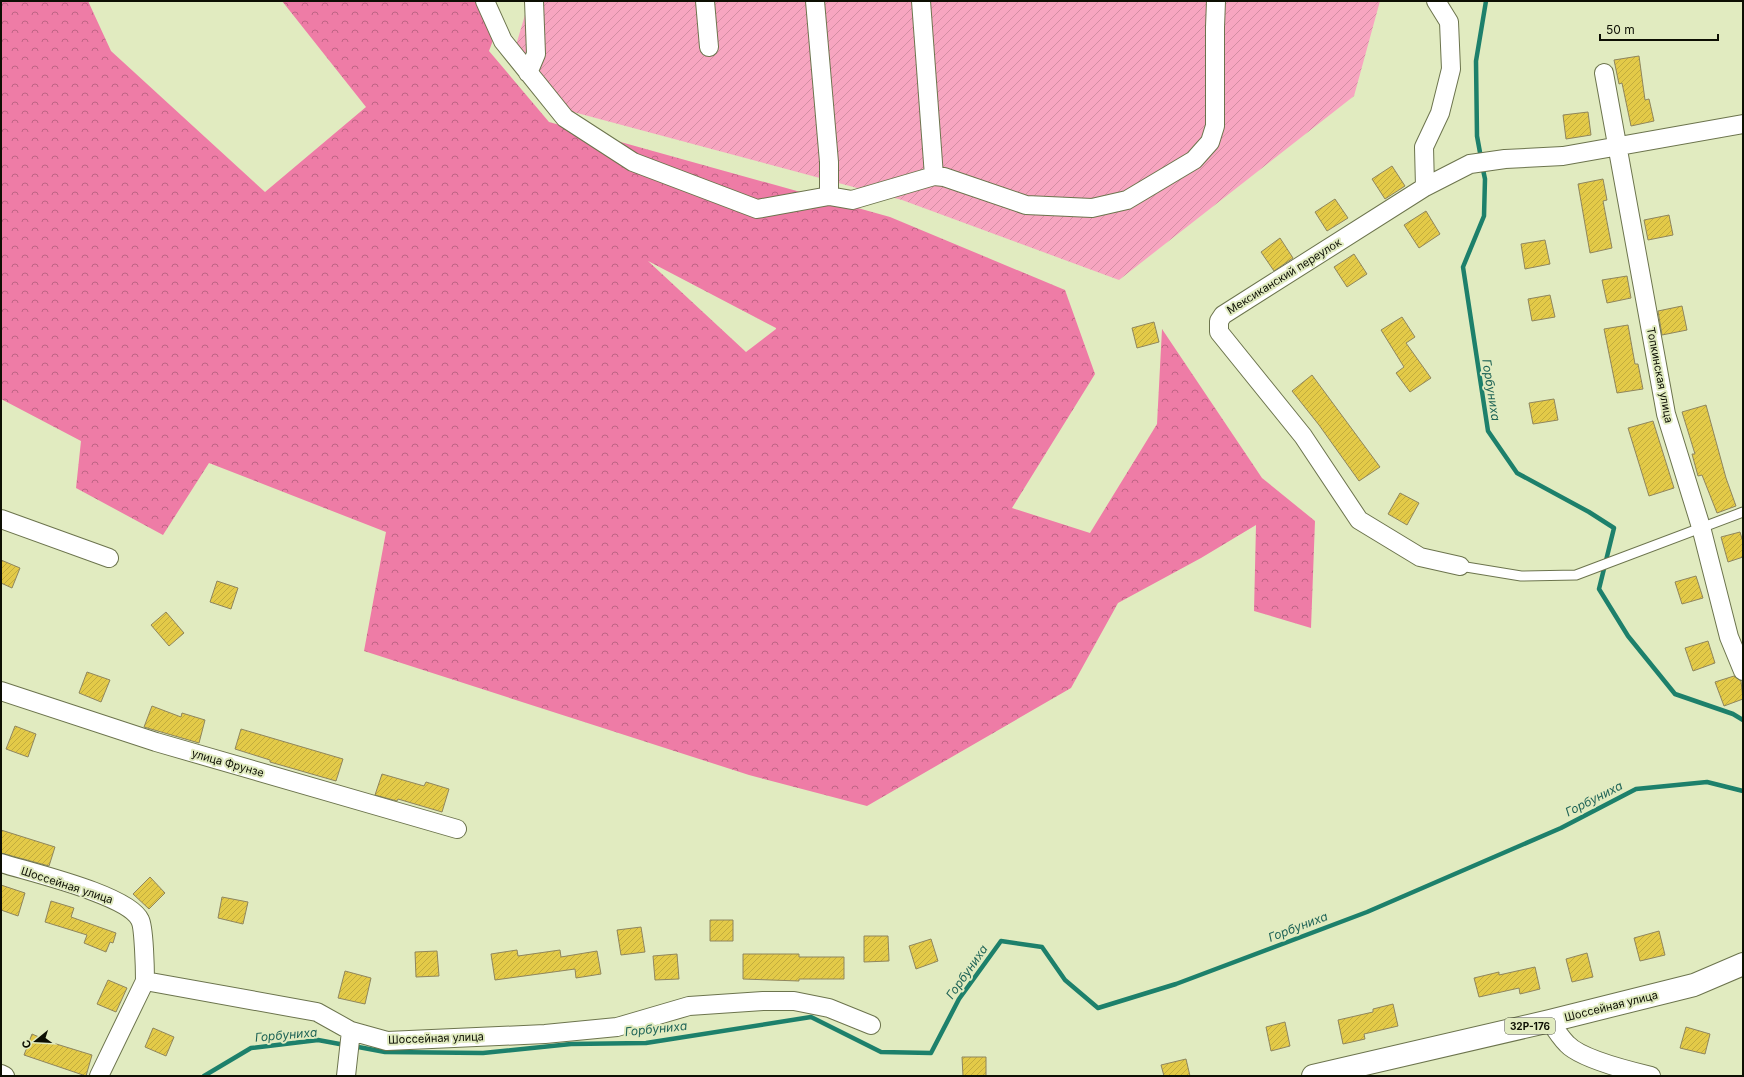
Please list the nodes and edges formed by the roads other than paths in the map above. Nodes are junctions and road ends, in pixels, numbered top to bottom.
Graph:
1 (485, 1) edge
2 (534, 1) edge
3 (705, 1) edge
4 (815, 1) edge
5 (921, 1) edge
6 (1216, 1) edge
7 (1436, 1) edge
8 (709, 47) dead end
9 (528, 73) junction
10 (1604, 73) dead end
11 (1743, 124) edge
12 (1617, 146) junction
13 (934, 176) junction
14 (1425, 187) junction
15 (829, 196) junction
16 (1743, 512) edge
17 (1, 519) edge
18 (1701, 527) junction
19 (109, 558) dead end
20 (1460, 566) joint
21 (1743, 671) edge
22 (1, 691) edge
23 (457, 829) dead end
24 (1, 863) edge
25 (1743, 964) edge
26 (145, 981) junction
27 (1550, 1021) junction
28 (871, 1025) dead end
29 (351, 1031) junction
30 (1, 1074) edge
31 (5, 1076) edge
32 (99, 1076) edge
33 (346, 1076) edge
34 (1313, 1076) edge
35 (1651, 1076) edge

1 - 9 street
2 - 9 street
3 - 8 street
4 - 15 street
5 - 13 street
6 - 13 street
7 - 14 street
9 - 15 street
10 - 12 street, Топкинская улица
11 - 12 street, Мексиканский переулок
12 - 14 street, Мексиканский переулок
12 - 18 street, Топкинская улица
13 - 15 street
14 - 20 street, Мексиканский переулок
16 - 18 lane
17 - 19 street
18 - 20 lane
18 - 21 street, Топкинская улица
22 - 23 street, улица Фрунзе
24 - 26 street, Шоссейная улица
25 - 27 main road, Шоссейная улица / 32Р-176
26 - 29 street, Шоссейная улица
26 - 32 street
27 - 34 main road, Шоссейная улица / 32Р-176
27 - 35 street
28 - 29 street, Шоссейная улица
29 - 33 street
30 - 31 street

